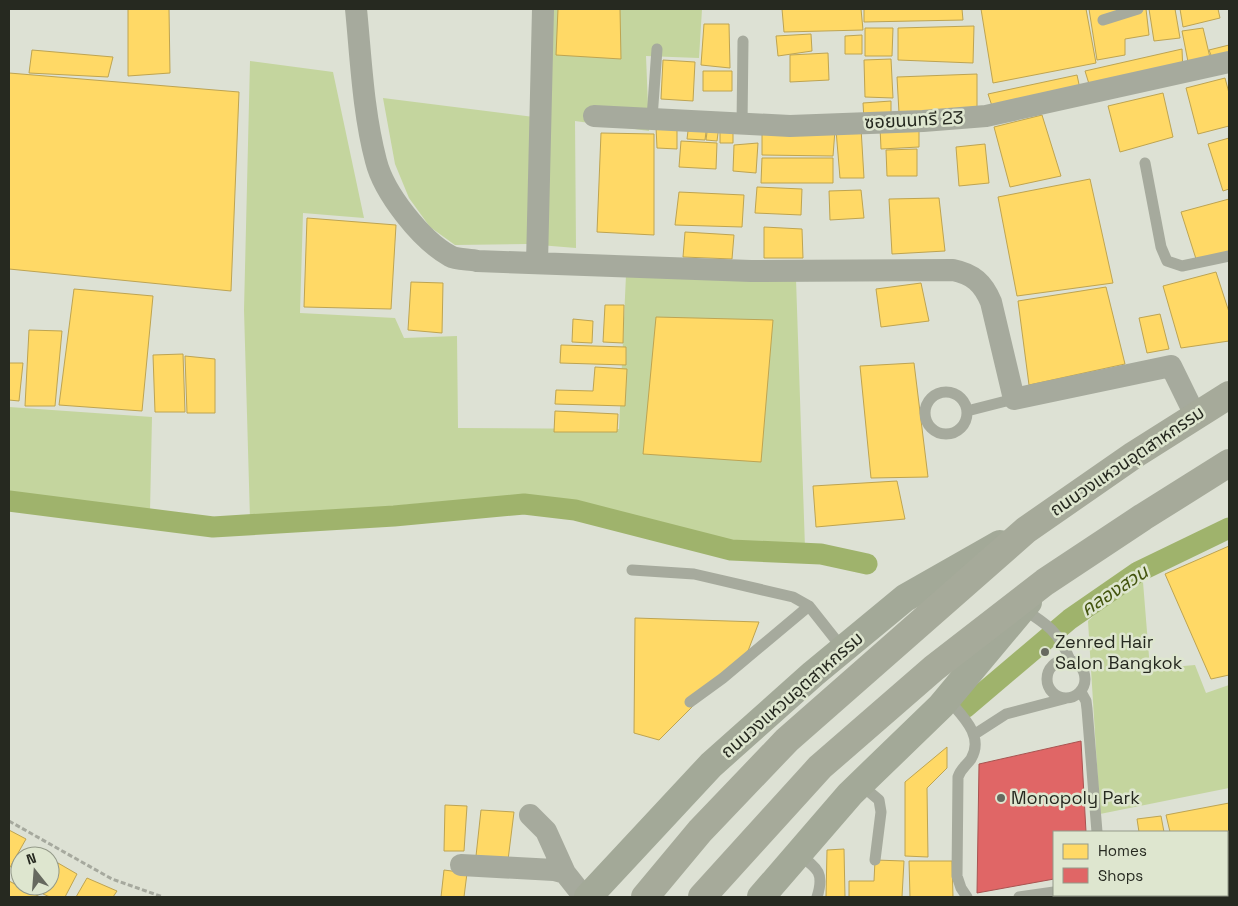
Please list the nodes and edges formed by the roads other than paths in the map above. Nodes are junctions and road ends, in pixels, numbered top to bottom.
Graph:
1 (356, 9) edge
2 (543, 9) edge
3 (1138, 9) edge
4 (1103, 20) dead end
5 (743, 41) dead end
6 (657, 49) dead end
7 (1229, 62) edge
8 (594, 116) dead end
9 (652, 118) junction
10 (742, 125) junction
11 (1145, 163) dead end
12 (1229, 256) edge
13 (536, 263) junction
14 (1229, 395) edge
15 (1014, 399) junction
16 (967, 411) dead end
17 (1194, 415) junction
18 (1229, 463) edge
19 (1026, 530) junction
20 (632, 570) dead end
21 (1045, 582) junction
22 (809, 606) junction
23 (1023, 608) junction
24 (843, 649) junction
25 (1070, 660) junction
26 (1081, 692) junction
27 (947, 698) junction
28 (1069, 698) junction
29 (690, 702) dead end
30 (975, 734) junction
31 (860, 784) junction
32 (530, 814) dead end
33 (1097, 831) edge
34 (798, 854) junction
35 (875, 860) dead end
36 (461, 865) dead end
37 (564, 873) junction
38 (1053, 892) edge
39 (584, 897) edge
40 (588, 897) edge
41 (645, 897) edge
42 (702, 897) edge
43 (761, 897) edge
44 (817, 897) edge
45 (968, 897) edge
46 (1019, 897) edge

1 - 13 street
2 - 13 street
3 - 4 lane
5 - 10 lane
6 - 9 lane
7 - 10 street, ซอยนนทรี 23
8 - 9 street, ซอยนนทรี 23
9 - 10 street, ซอยนนทรี 23
11 - 12 lane
13 - 15 street
14 - 17 main road, ถนนวงแหวนอุตสาหกรรม
15 - 16 lane
15 - 17 street
17 - 19 main road, ถนนวงแหวนอุตสาหกรรม
18 - 21 main road
19 - 24 main road, ถนนวงแหวนอุตสาหกรรม
19 - 41 main road, ถนนวงแหวนอุตสาหกรรม
20 - 22 lane
21 - 23 main road
21 - 42 main road
22 - 24 lane
22 - 29 lane
23 - 25 lane
23 - 27 main road
24 - 40 main road, ถนนวงแหวนอุตสาหกรรม
25 - 26 lane
25 - 28 lane
26 - 28 lane
26 - 33 lane
27 - 30 lane
27 - 31 main road
28 - 30 lane
30 - 45 lane
31 - 34 main road
31 - 35 lane
32 - 37 street
34 - 43 main road
34 - 44 lane
36 - 37 street
37 - 39 street
38 - 46 lane

